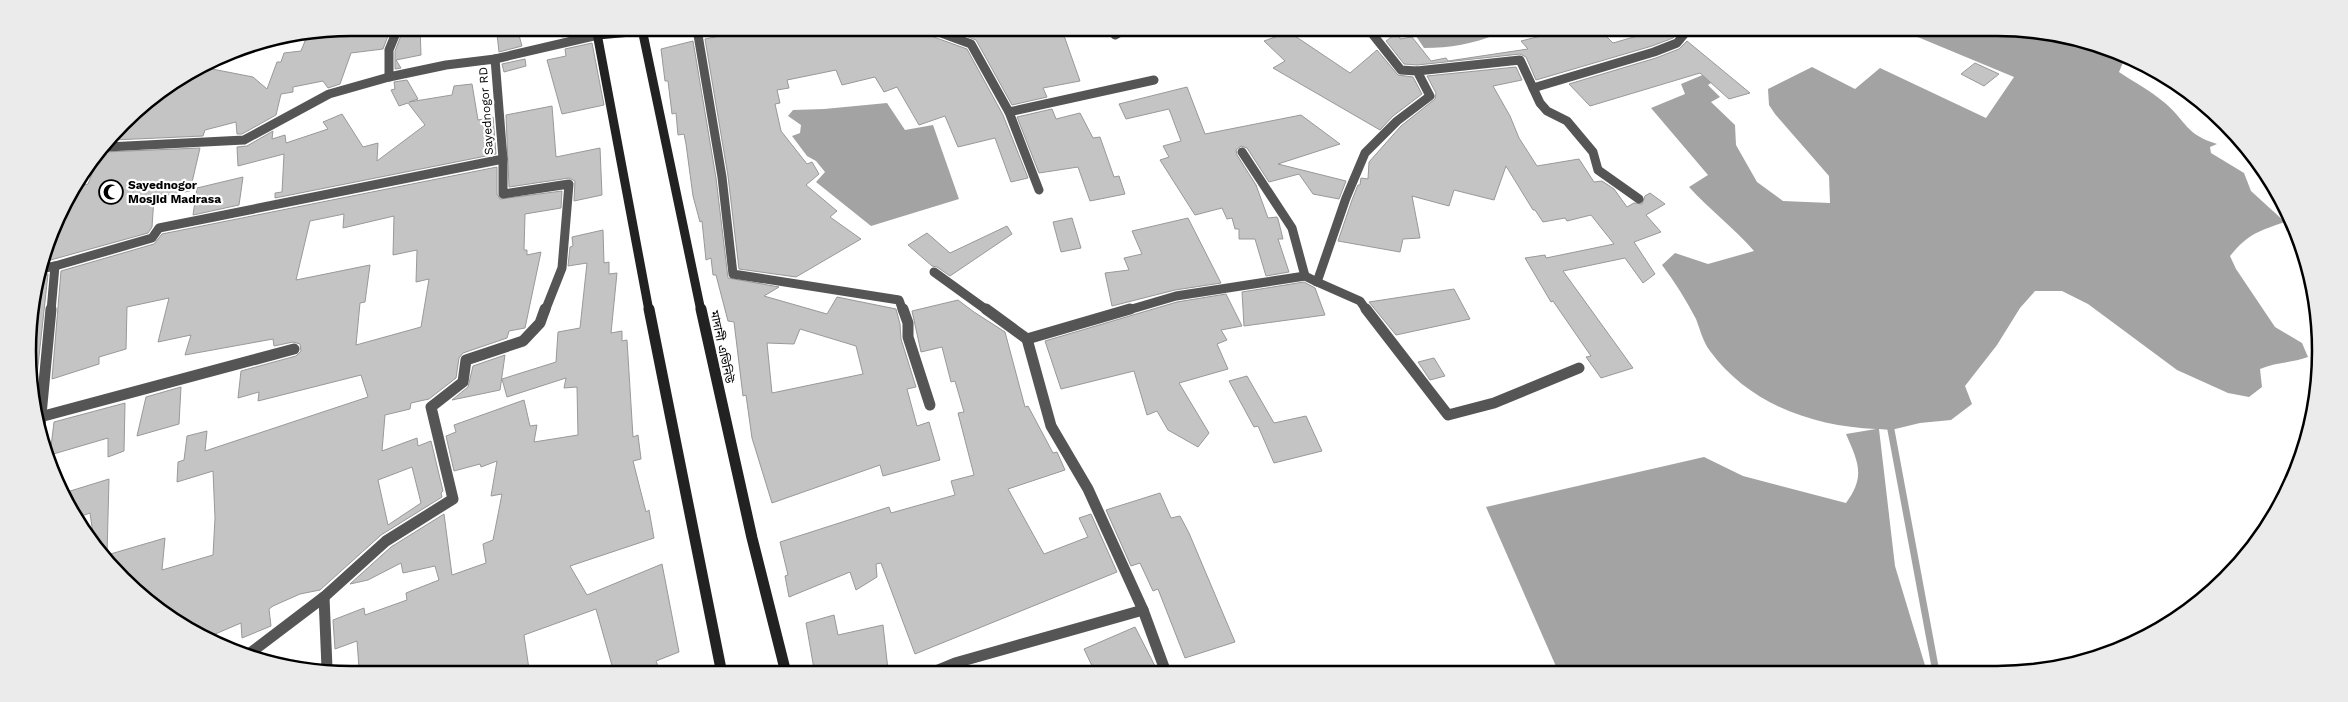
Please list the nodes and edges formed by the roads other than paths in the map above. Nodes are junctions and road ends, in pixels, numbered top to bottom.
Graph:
1 (395, 36) edge
2 (582, 36) edge
3 (598, 36) edge
4 (643, 36) edge
5 (698, 36) edge
6 (949, 36) edge
7 (1374, 36) edge
8 (1683, 36) edge
9 (495, 59) junction
10 (1417, 71) junction
11 (389, 77) junction
12 (1154, 80) dead end
13 (1533, 88) junction
14 (1009, 112) junction
15 (111, 147) edge
16 (1242, 152) dead end
17 (503, 159) junction
18 (1039, 190) dead end
19 (1639, 199) dead end
20 (50, 267) edge
21 (934, 272) dead end
22 (1305, 276) junction
23 (1317, 282) junction
24 (1027, 339) junction
25 (294, 349) dead end
26 (1579, 368) dead end
27 (41, 405) edge
28 (930, 406) dead end
29 (43, 417) edge
30 (324, 597) junction
31 (1143, 610) junction
32 (254, 650) edge
33 (327, 665) edge
34 (720, 666) edge
35 (784, 666) edge
36 (948, 666) edge
37 (1164, 666) edge

1 - 11 street
2 - 9 street
3 - 34 main road
4 - 35 main road, মাদানী এভিনিউ
5 - 28 street
6 - 14 street
7 - 10 street
8 - 13 street
9 - 11 street, Sayednogor RD
9 - 17 street, Sayednogor RD
10 - 13 street
10 - 23 street
11 - 15 street, Sayednogor RD
12 - 14 street
13 - 19 street
14 - 18 street
16 - 22 street
17 - 20 street, Sayednogor RD
17 - 30 street
20 - 27 street
21 - 24 street
22 - 23 street
22 - 24 street
23 - 26 street
24 - 31 street
25 - 29 street
30 - 32 street
30 - 33 street
31 - 36 street
31 - 37 street

